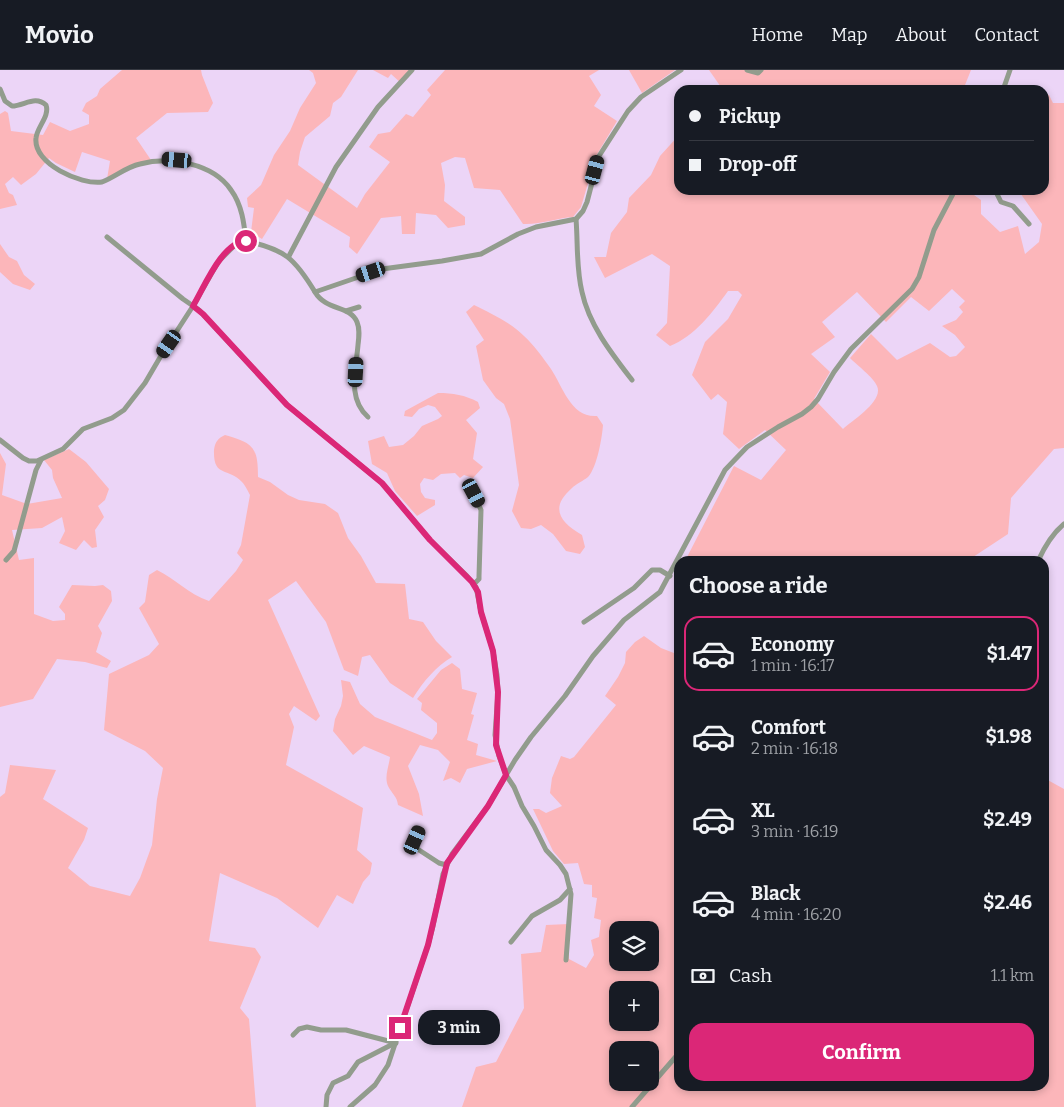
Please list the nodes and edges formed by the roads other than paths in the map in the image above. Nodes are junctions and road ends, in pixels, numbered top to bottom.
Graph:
1 (412, 70) edge
2 (681, 70) edge
3 (746, 70) edge
4 (761, 70) edge
5 (1010, 70) edge
6 (1005, 85) edge
7 (0, 89) edge
8 (952, 195) edge
9 (998, 195) edge
10 (576, 218) junction
11 (1029, 224) dead end
12 (107, 237) dead end
13 (246, 241) junction
14 (289, 256) junction
15 (314, 292) junction
16 (193, 306) junction
17 (359, 307) dead end
18 (346, 311) junction
19 (632, 380) dead end
20 (368, 418) dead end
21 (0, 440) edge
22 (42, 460) junction
23 (468, 483) dead end
24 (1064, 524) edge
25 (680, 556) edge
26 (1040, 556) edge
27 (6, 560) dead end
28 (674, 568) edge
29 (670, 576) junction
30 (474, 584) junction
31 (584, 622) dead end
32 (506, 775) junction
33 (420, 829) dead end
34 (446, 865) junction
35 (570, 889) junction
36 (511, 942) dead end
37 (566, 960) dead end
38 (293, 1035) dead end
39 (396, 1043) junction
40 (674, 1059) edge
41 (326, 1107) edge
42 (350, 1107) edge
43 (632, 1107) edge

1 - 14 street
2 - 10 street
3 - 4 street
5 - 6 street
7 - 13 street
8 - 25 street
9 - 11 street
10 - 15 street
10 - 19 street
12 - 16 street
13 - 14 street
13 - 16 street
14 - 15 street
15 - 18 street
16 - 22 street
16 - 30 street
17 - 18 street
18 - 20 street
21 - 22 street
22 - 27 street
23 - 30 street
24 - 26 street
28 - 29 street
29 - 31 street
29 - 32 street
30 - 32 street
32 - 34 street
32 - 35 street
33 - 34 street
34 - 39 street
35 - 36 street
35 - 37 street
38 - 39 street
39 - 41 street
39 - 42 street
40 - 43 street

